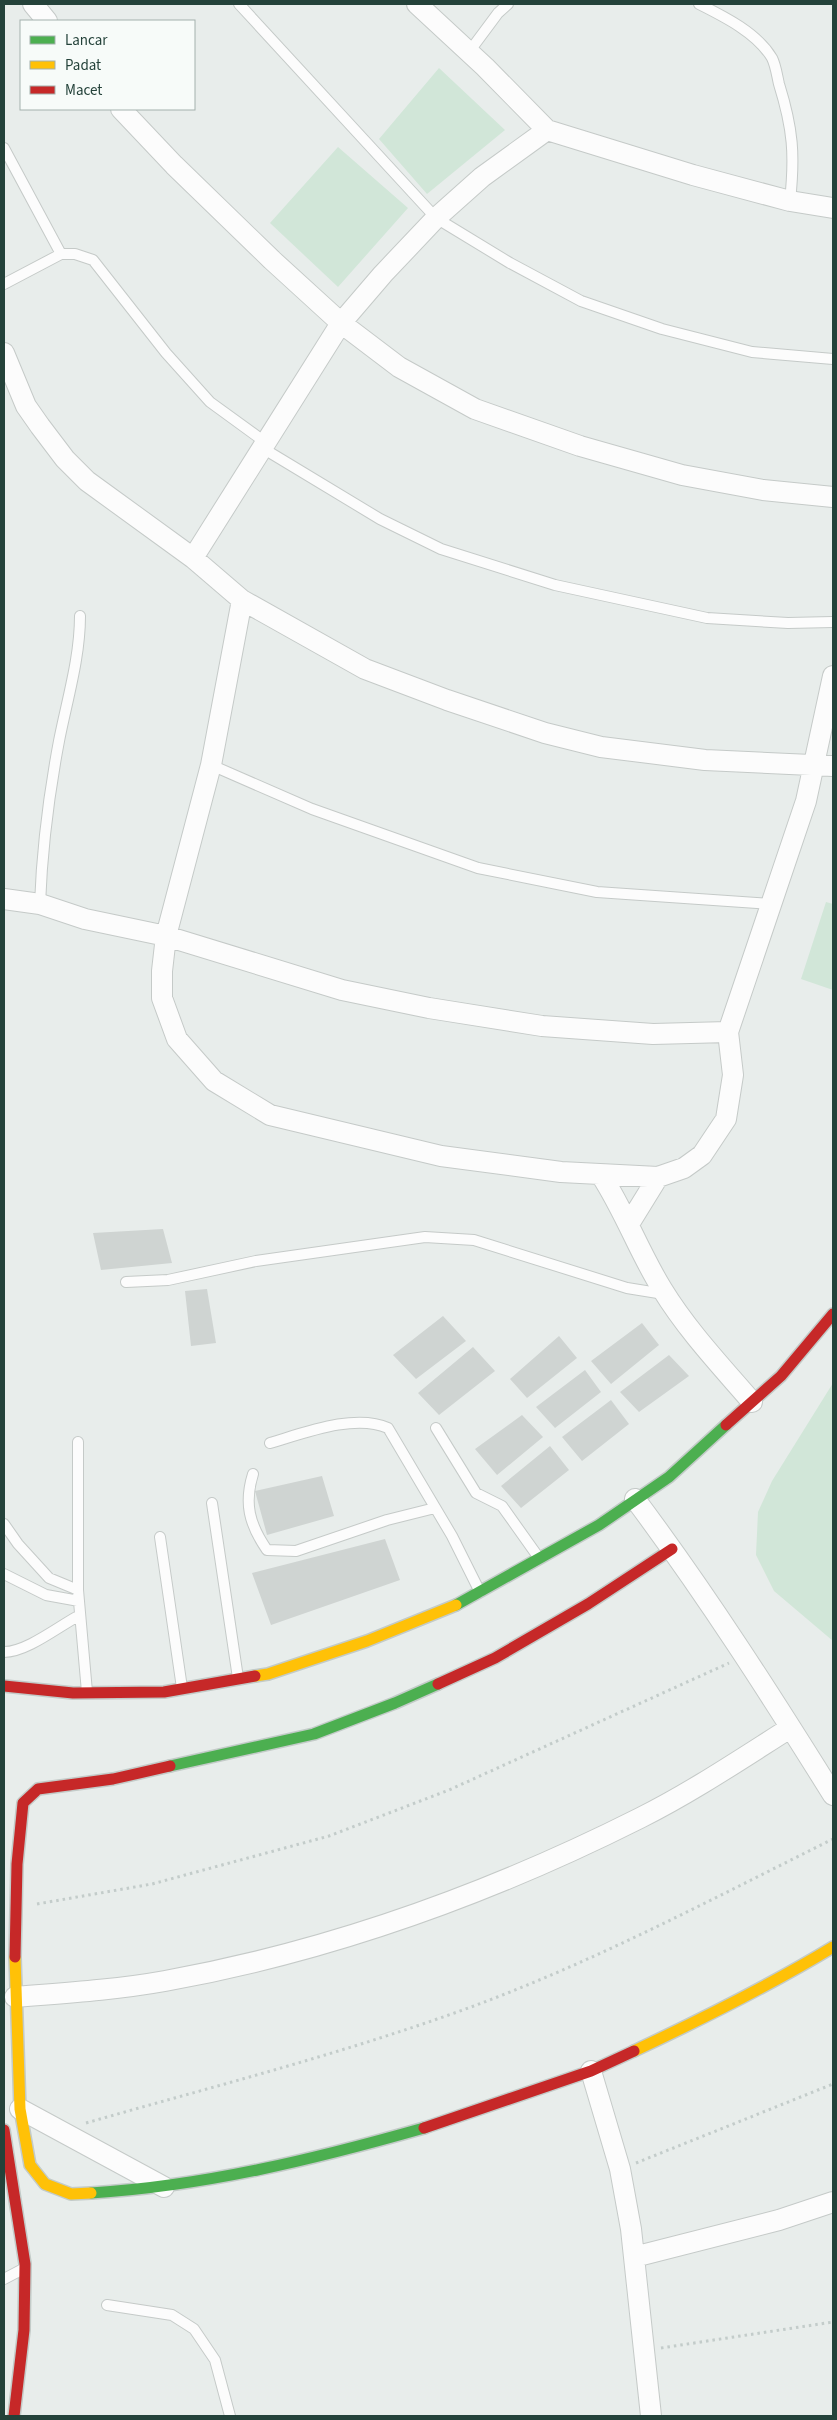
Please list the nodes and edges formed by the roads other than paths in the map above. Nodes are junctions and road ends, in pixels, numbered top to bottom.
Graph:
1 (32, 4) edge
2 (239, 4) edge
3 (417, 4) edge
4 (508, 4) edge
5 (699, 4) edge
6 (46, 20) edge
7 (469, 52) junction
8 (122, 110) edge
9 (547, 130) junction
10 (4, 148) edge
11 (790, 201) junction
12 (833, 208) edge
13 (436, 218) junction
14 (61, 254) junction
15 (4, 284) edge
16 (342, 323) junction
17 (4, 352) edge
18 (833, 359) edge
19 (9, 381) edge
20 (266, 442) junction
21 (833, 497) edge
22 (193, 558) junction
23 (242, 600) junction
24 (80, 616) dead end
25 (833, 622) edge
26 (833, 676) edge
27 (211, 765) junction
28 (824, 766) edge
29 (4, 899) edge
30 (40, 904) junction
31 (772, 904) junction
32 (166, 936) junction
33 (728, 1032) junction
34 (601, 1175) junction
35 (658, 1177) junction
36 (629, 1224) junction
37 (126, 1282) dead end
38 (665, 1294) junction
39 (833, 1314) edge
40 (752, 1402) junction
41 (436, 1428) dead end
42 (78, 1442) dead end
43 (270, 1443) dead end
44 (253, 1474) dead end
45 (635, 1499) junction
46 (212, 1503) dead end
47 (435, 1508) junction
48 (4, 1524) edge
49 (160, 1537) dead end
50 (672, 1549) junction
51 (540, 1559) junction
52 (4, 1574) edge
53 (78, 1590) junction
54 (480, 1593) junction
55 (79, 1601) junction
56 (80, 1615) junction
57 (4, 1652) edge
58 (238, 1679) junction
59 (4, 1686) edge
60 (182, 1689) junction
61 (87, 1693) junction
62 (790, 1728) junction
63 (833, 1795) edge
64 (833, 1947) edge
65 (15, 1997) junction
66 (591, 2070) junction
67 (20, 2108) junction
68 (4, 2132) edge
69 (164, 2187) junction
70 (833, 2202) edge
71 (634, 2256) junction
72 (25, 2268) junction
73 (4, 2279) edge
74 (106, 2305) dead end
75 (14, 2416) edge
76 (230, 2416) edge
77 (651, 2416) edge

1 - 6 street
2 - 13 lane
3 - 7 street
4 - 7 lane
5 - 11 lane
7 - 9 street
8 - 16 street
9 - 11 street
9 - 13 street
10 - 14 lane
11 - 12 street
13 - 16 street
13 - 18 lane
14 - 15 lane
14 - 20 lane
16 - 20 street
16 - 21 street
17 - 19 street
19 - 22 street
20 - 22 street
20 - 25 lane
22 - 23 street
23 - 27 street
23 - 28 street
24 - 30 lane
26 - 28 street
27 - 31 lane
27 - 32 street
28 - 31 street
29 - 30 street
30 - 32 street
31 - 33 street
32 - 33 street
32 - 34 street
33 - 35 street
34 - 35 street
34 - 36 street
35 - 36 street
36 - 38 street
37 - 38 lane
38 - 40 street
39 - 40 street
40 - 45 street
41 - 51 lane
42 - 53 lane
43 - 47 lane
44 - 47 lane
45 - 50 street
45 - 51 street
46 - 58 lane
47 - 54 lane
48 - 53 lane
49 - 60 lane
50 - 62 street
50 - 65 street
51 - 54 street
52 - 55 lane
53 - 55 lane
54 - 58 street
55 - 56 lane
56 - 57 lane
56 - 61 lane
58 - 60 street
59 - 61 street
60 - 61 street
62 - 63 street
62 - 65 street
64 - 66 street
65 - 67 street
66 - 69 street
66 - 71 street
67 - 69 street
67 - 69 street
68 - 72 street
70 - 71 street
71 - 77 street
72 - 73 lane
72 - 75 street
74 - 76 lane

